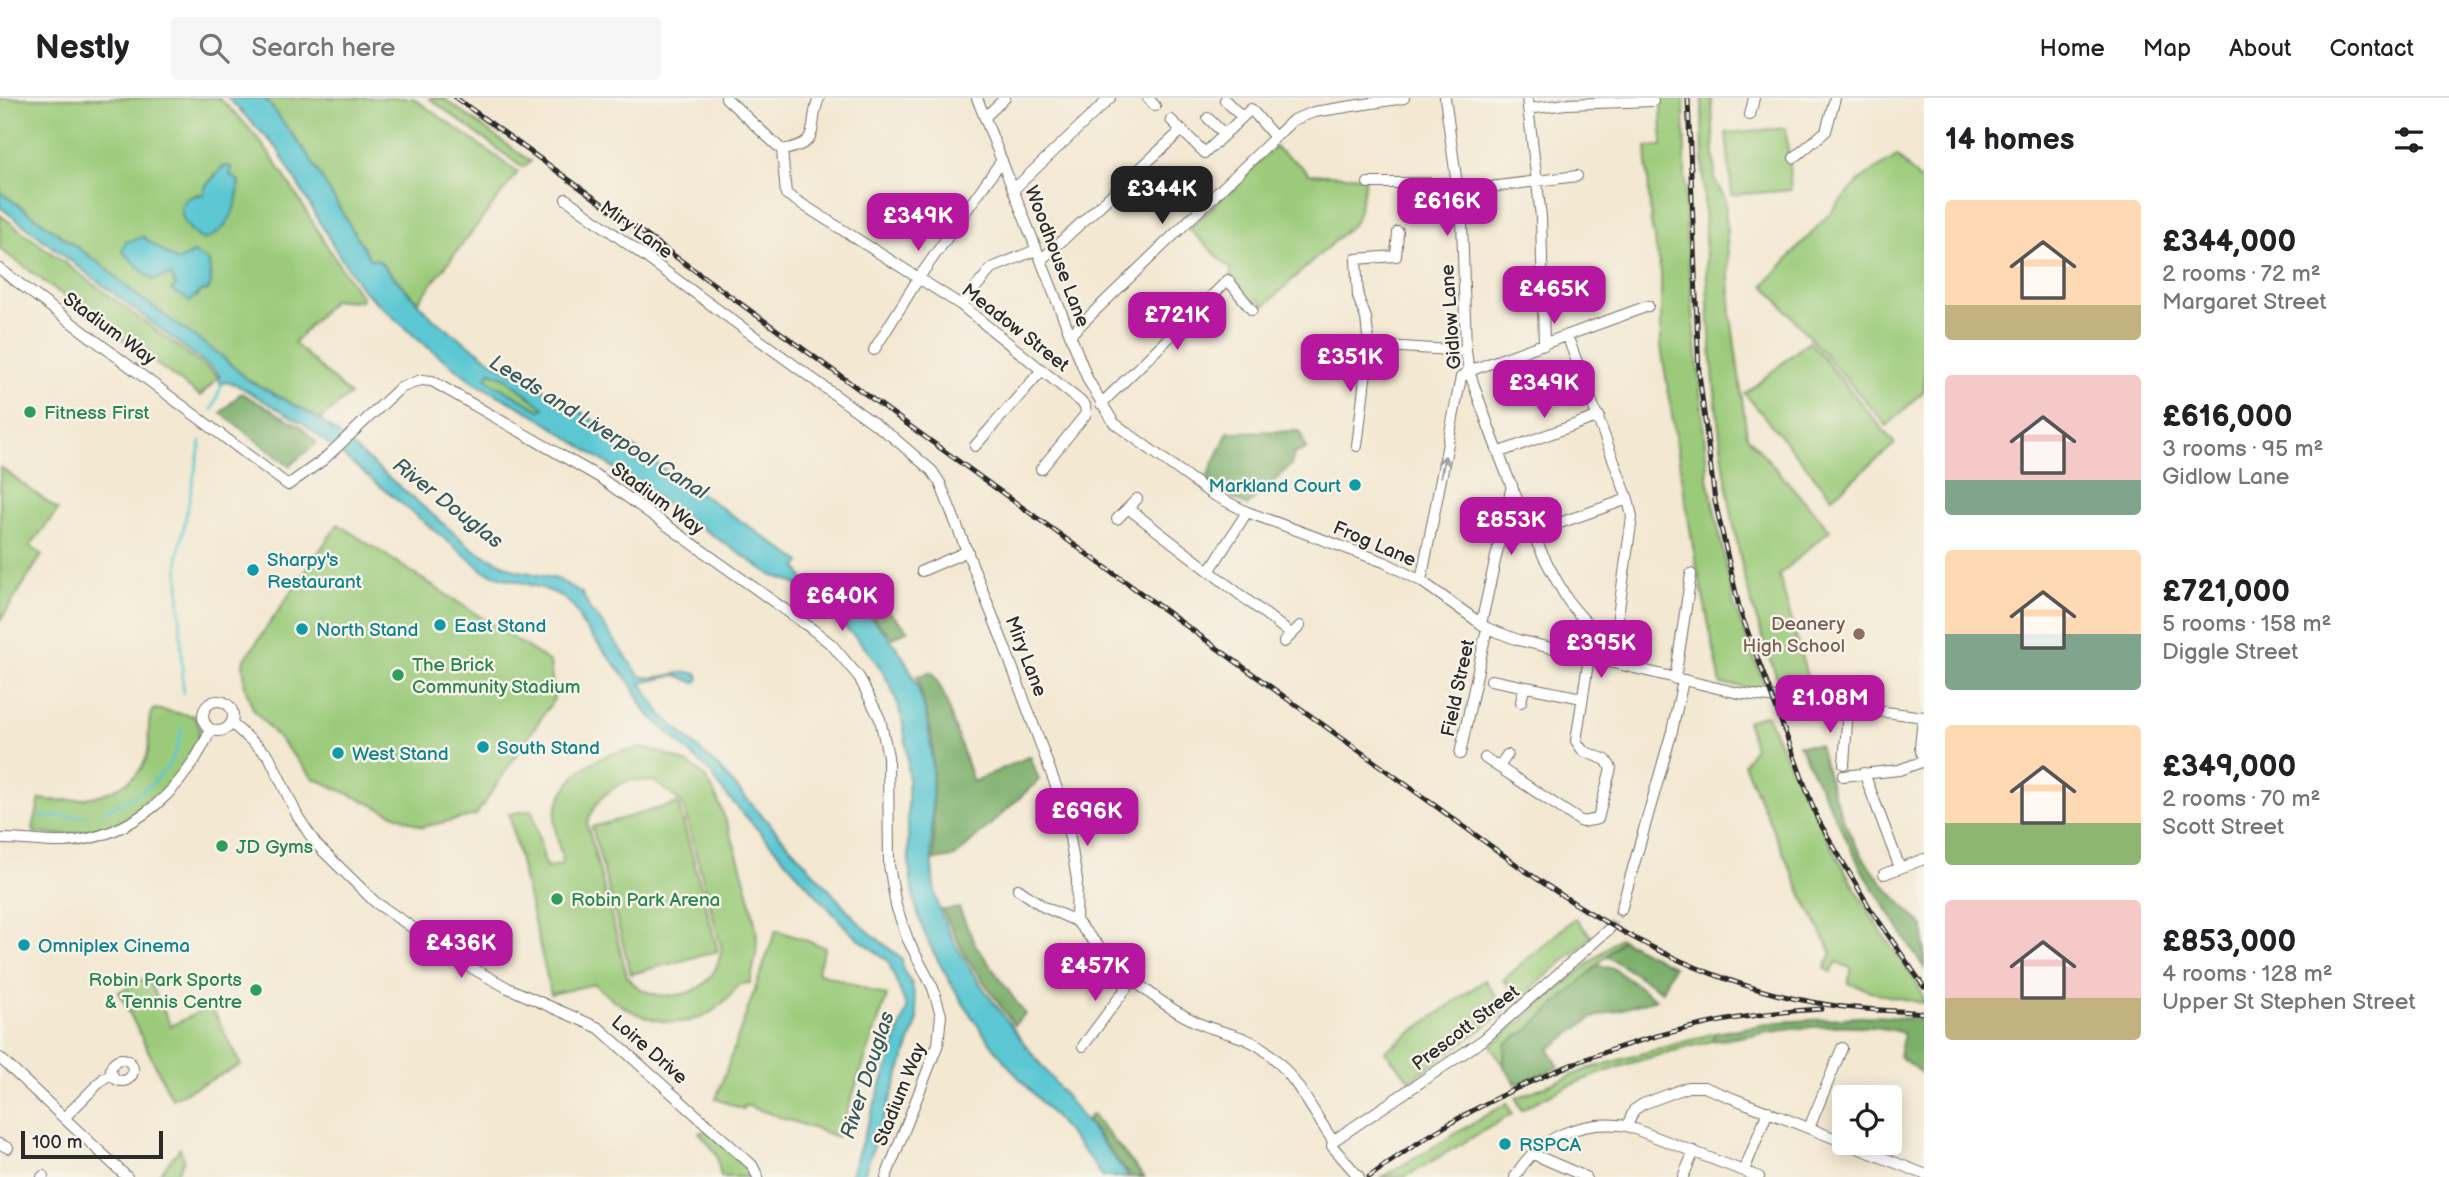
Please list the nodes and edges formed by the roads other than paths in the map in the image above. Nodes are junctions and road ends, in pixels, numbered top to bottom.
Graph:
1 (726, 98) edge
2 (818, 98) edge
3 (977, 98) edge
4 (1005, 98) edge
5 (1111, 98) edge
6 (1404, 98) edge
7 (1446, 98) edge
8 (1754, 98) edge
9 (1835, 98) edge
10 (1225, 100) dead end
11 (1653, 101) dead end
12 (1527, 103) edge
13 (1750, 115) dead end
14 (985, 117) junction
15 (1242, 117) junction
16 (1208, 118) dead end
17 (1171, 120) dead end
18 (1181, 130) junction
19 (1224, 134) junction
20 (1274, 136) junction
21 (782, 150) junction
22 (1794, 158) dead end
23 (1002, 160) junction
24 (1577, 177) dead end
25 (1538, 182) junction
26 (1368, 183) dead end
27 (1458, 187) junction
28 (1013, 190) junction
29 (566, 199) dead end
30 (1398, 232) dead end
31 (1036, 250) junction
32 (1041, 260) junction
33 (0, 269) edge
34 (920, 276) junction
35 (961, 305) junction
36 (1648, 306) dead end
37 (1252, 310) dead end
38 (1070, 335) junction
39 (1568, 338) junction
40 (1369, 345) junction
41 (1544, 345) junction
42 (874, 350) dead end
43 (1466, 351) junction
44 (1042, 370) junction
45 (1469, 371) junction
46 (1101, 404) junction
47 (1598, 416) junction
48 (1114, 424) joint
49 (975, 446) dead end
50 (1357, 446) dead end
51 (1500, 452) junction
52 (1041, 469) dead end
53 (1512, 485) junction
54 (1136, 499) dead end
55 (1629, 499) junction
56 (1129, 509) junction
57 (1247, 512) junction
58 (1117, 519) dead end
59 (1531, 533) junction
60 (968, 551) junction
61 (1210, 569) junction
62 (922, 571) dead end
63 (1691, 574) dead end
64 (1421, 581) junction
65 (1300, 626) dead end
66 (1484, 626) junction
67 (1591, 632) junction
68 (1608, 647) junction
69 (1593, 658) junction
70 (1613, 663) junction
71 (1490, 680) dead end
72 (1679, 680) junction
73 (1524, 688) junction
74 (1582, 698) junction
75 (1521, 702) dead end
76 (1848, 709) junction
77 (1923, 717) edge
78 (231, 723) junction
79 (211, 729) junction
80 (1460, 754) dead end
81 (1507, 755) dead end
82 (1485, 758) dead end
83 (1924, 761) edge
84 (1844, 764) dead end
85 (1499, 768) junction
86 (1864, 773) junction
87 (1843, 776) dead end
88 (0, 839) edge
89 (1924, 859) edge
90 (1900, 868) junction
91 (1884, 874) dead end
92 (1018, 889) dead end
93 (1621, 910) tunnel mouth
94 (1076, 921) junction
95 (1609, 929) tunnel mouth
96 (1133, 979) junction
97 (1083, 1046) dead end
98 (1842, 1048) dead end
99 (0, 1058) edge
100 (111, 1074) dead end
101 (1768, 1111) junction
102 (65, 1118) junction
103 (1627, 1126) junction
104 (1809, 1128) junction
105 (1832, 1138) edge
106 (1333, 1141) junction
107 (1694, 1151) junction
108 (1533, 1153) junction
109 (1876, 1155) edge
110 (1744, 1171) junction
111 (1924, 1174) edge
112 (127, 1177) edge
113 (758, 1177) edge
114 (886, 1177) edge
115 (1359, 1177) edge
116 (1515, 1177) edge
117 (1586, 1177) edge
118 (1683, 1177) edge
119 (1759, 1177) edge

1 - 21 street
2 - 21 street
3 - 14 street, Woodhouse Lane
4 - 14 street
5 - 28 street
6 - 20 street
7 - 27 street, Gidlow Lane
8 - 13 street
9 - 22 street
10 - 15 street
11 - 12 street
12 - 25 street
14 - 23 street, Woodhouse Lane
15 - 19 street
15 - 20 street
16 - 19 street
17 - 18 street
18 - 19 street
18 - 32 street
20 - 38 street
21 - 34 street, Meadow Street
23 - 28 street, Woodhouse Lane
23 - 34 street
24 - 25 street
25 - 27 street
25 - 41 street
26 - 27 street
27 - 43 street, Gidlow Lane
28 - 31 street, Woodhouse Lane
29 - 60 street, Miry Lane
30 - 40 street
31 - 32 street, Woodhouse Lane
31 - 35 street
32 - 38 street, Woodhouse Lane
33 - 114 street, Stadium Way
34 - 35 street, Meadow Street
34 - 42 street
35 - 44 street, Meadow Street
36 - 39 street
37 - 46 street
38 - 46 street, Woodhouse Lane
39 - 41 street
39 - 47 street
40 - 43 street
40 - 50 street
41 - 45 street
43 - 45 street, Gidlow Lane
44 - 49 street
44 - 52 street, Meadow Street
45 - 51 street, Gidlow Lane
64 -> 45 street
46 - 48 street, Woodhouse Lane
47 - 51 street
47 - 55 street
48 - 57 street, Frog Lane
51 - 53 street, Gidlow Lane
53 - 59 street, Gidlow Lane
53 - 66 street, Field Street
54 - 56 street
55 - 59 street
55 - 68 street
56 - 58 street
56 - 61 street
57 - 61 street
57 - 64 street, Frog Lane
59 - 67 street, Gidlow Lane
60 - 62 street
60 - 94 street, Miry Lane
61 - 65 street
63 - 72 street
64 - 66 street, Frog Lane
66 - 69 street, Frog Lane
66 - 80 street, Field Street
67 - 68 street, Gidlow Lane
67 - 69 street, Gidlow Lane
68 - 70 street
69 - 70 street, Frog Lane
69 - 74 street
70 - 72 street, Frog Lane
71 - 73 street
72 - 76 street, Frog Lane
72 - 93 street
73 - 74 street
73 - 75 street
74 - 85 street
76 - 77 street, Frog Lane
76 - 84 street
77 - 83 street
78 - 79 street
78 - 79 street
78 - 113 street, Loire Drive
79 - 88 street
81 - 85 street
82 - 85 street
83 - 86 street
86 - 87 street
86 - 90 street
89 - 90 street
90 - 91 street
92 - 94 street
94 - 96 street
95 - 106 street, Prescott Street
96 - 97 street
96 - 106 street
98 - 104 street
99 - 102 street
100 - 102 street
101 - 103 street
101 - 104 street
101 - 110 street
102 - 112 street
103 - 107 street
103 - 108 street
104 - 105 street
106 - 115 street
107 - 110 street
107 - 118 street
108 - 116 street
108 - 117 street
109 - 111 street
110 - 119 street

